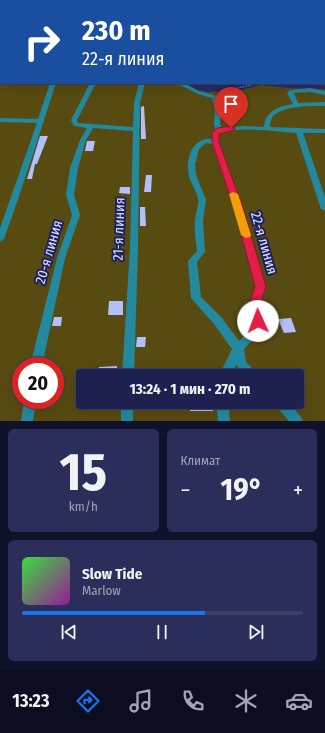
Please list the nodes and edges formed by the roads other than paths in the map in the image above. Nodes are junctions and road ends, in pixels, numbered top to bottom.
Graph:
1 (53, 84) edge
2 (92, 84) edge
3 (142, 84) edge
4 (185, 84) edge
5 (323, 92) edge
6 (325, 99) edge
7 (325, 104) edge
8 (296, 105) junction
9 (0, 120) edge
10 (41, 121) junction
11 (91, 126) junction
12 (136, 129) junction
13 (266, 129) junction
14 (219, 130) junction
15 (299, 131) junction
16 (325, 131) edge
17 (216, 142) junction
18 (325, 209) edge
19 (4, 215) edge
20 (0, 240) edge
21 (238, 348) junction
22 (38, 357) edge
23 (128, 369) edge
24 (228, 369) edge
25 (246, 369) edge
26 (29, 409) edge
27 (127, 409) edge
28 (223, 409) edge
29 (287, 409) edge
30 (27, 421) edge
31 (127, 421) edge
32 (224, 421) edge
33 (298, 421) edge

1 - 10 street
2 - 11 street
3 - 12 street, 21-я линия
4 - 14 street
5 - 6 street
5 - 8 street
7 - 8 street
8 - 13 street
9 - 10 street
10 - 19 street
11 - 12 street
11 - 22 street, 20-я линия
12 - 23 street, 21-я линия
13 - 14 street
13 - 15 street
14 - 17 street
15 - 16 street
15 - 18 street
17 - 21 street, 22-я линия
17 - 21 street
19 - 20 street
21 - 24 street, 22-я линия
21 - 25 street
26 - 30 street
27 - 31 street
28 - 32 street
29 - 33 street

